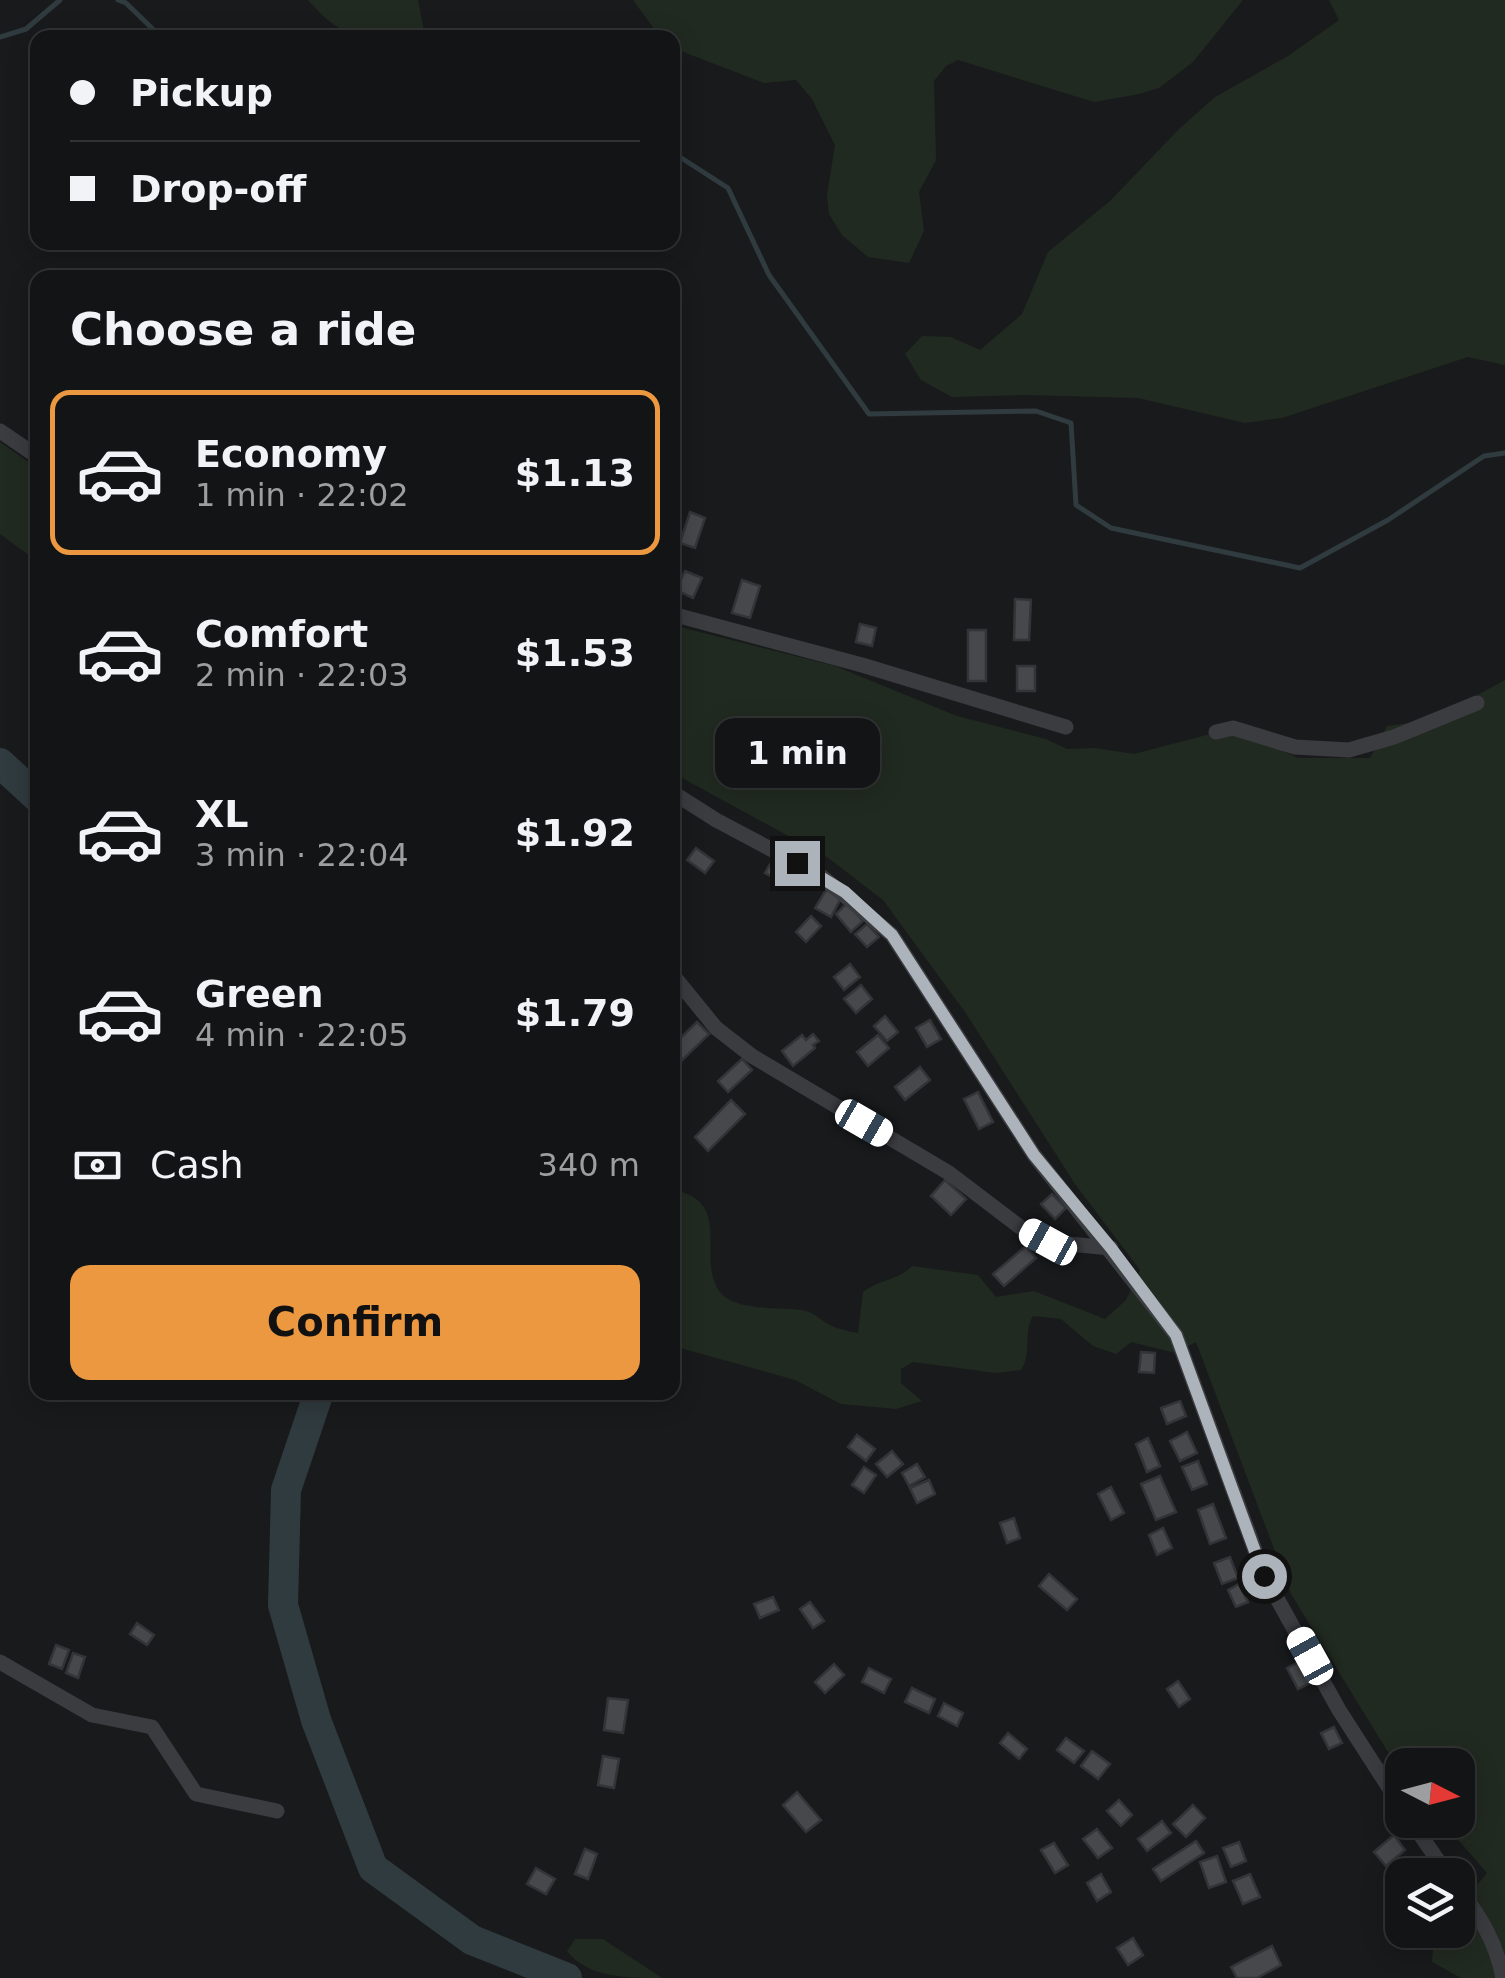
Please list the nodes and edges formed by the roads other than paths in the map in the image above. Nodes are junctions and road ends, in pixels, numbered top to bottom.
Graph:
1 (0, 431) edge
2 (30, 451) edge
3 (680, 616) edge
4 (1477, 703) dead end
5 (1066, 727) dead end
6 (1216, 732) dead end
7 (680, 797) edge
8 (680, 984) edge
9 (1111, 1248) junction
10 (0, 1662) edge
11 (1385, 1782) edge
12 (277, 1811) dead end
13 (1475, 1914) edge
14 (1503, 1978) edge

1 - 2 street
3 - 5 street
4 - 6 street
7 - 9 street
8 - 9 street
9 - 11 street
10 - 12 street
13 - 14 street

